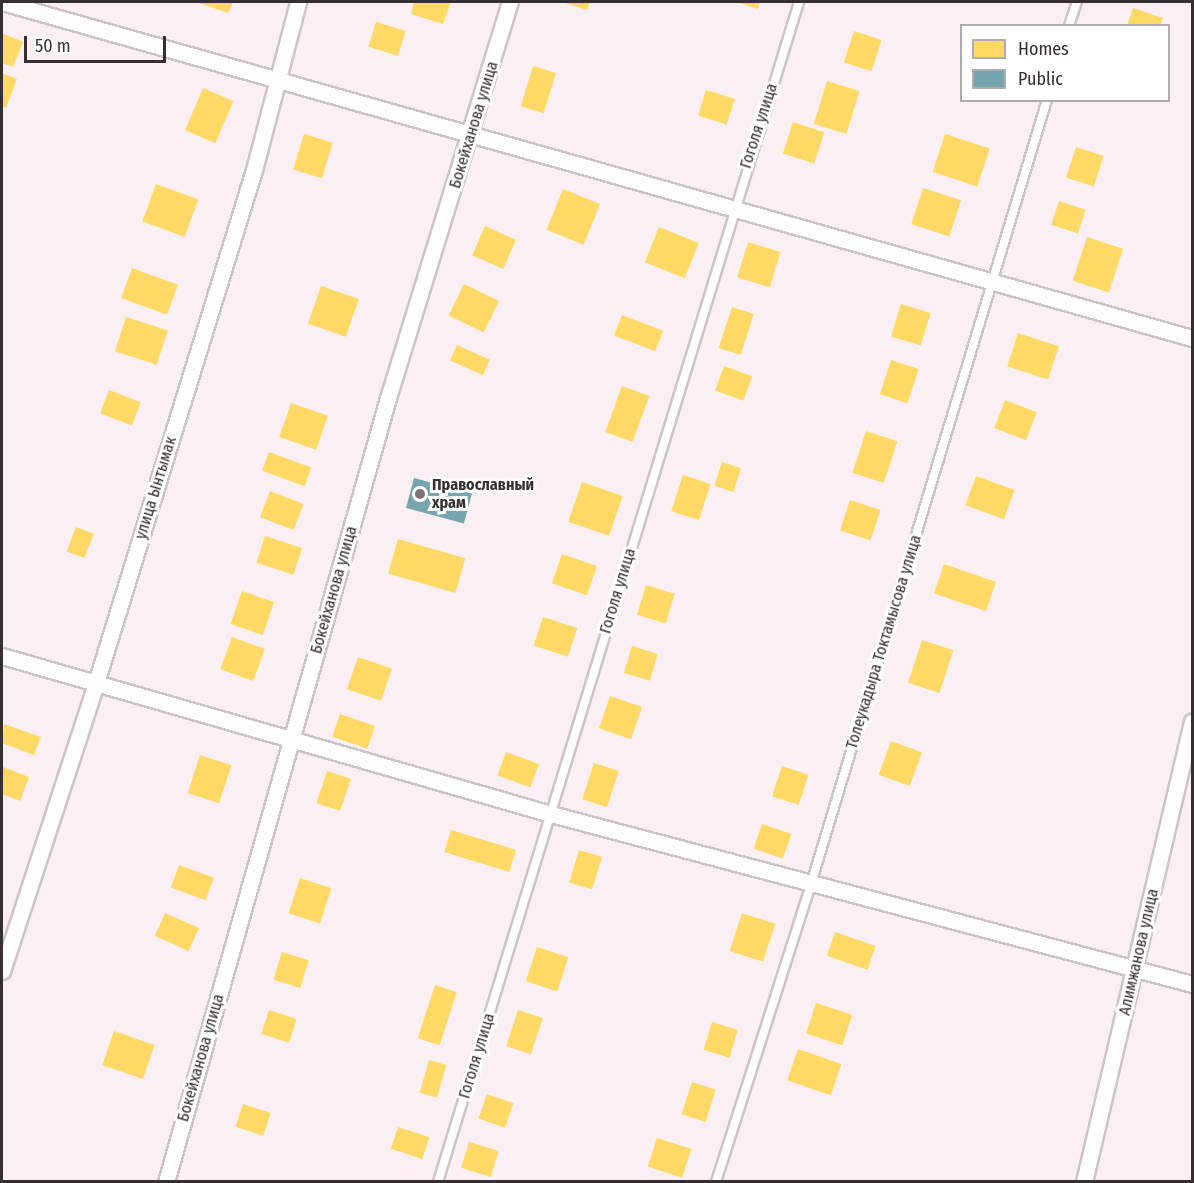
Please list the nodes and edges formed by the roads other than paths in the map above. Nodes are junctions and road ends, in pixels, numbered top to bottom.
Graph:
1 (298, 2) edge
2 (510, 2) edge
3 (799, 2) edge
4 (1077, 2) edge
5 (2, 3) edge
6 (1070, 24) edge
7 (277, 80) junction
8 (1046, 102) edge
9 (472, 135) junction
10 (733, 209) junction
11 (992, 282) junction
12 (1192, 339) edge
13 (2, 656) edge
14 (96, 683) junction
15 (1192, 722) edge
16 (291, 740) junction
17 (551, 814) junction
18 (811, 884) junction
19 (1136, 967) junction
20 (2, 971) edge
21 (1192, 984) edge
22 (166, 1182) edge
23 (438, 1182) edge
24 (716, 1182) edge
25 (1084, 1182) edge

1 - 7 street, улица Ынтымак
2 - 9 street, Бокейханова улица
3 - 10 lane, Гоголя улица
4 - 6 lane
5 - 7 street
7 - 9 street
7 - 14 street, улица Ынтымак
8 - 11 lane, Толеукадыра Токтамысова улица
9 - 10 street
9 - 16 street, Бокейханова улица
10 - 11 street
10 - 17 lane, Гоголя улица
11 - 12 street
11 - 18 lane, Толеукадыра Токтамысова улица
13 - 14 street
14 - 16 street
14 - 20 street, улица Ынтымак
15 - 19 street, Алимжанова улица
16 - 17 street
16 - 22 street, Бокейханова улица
17 - 18 street
17 - 23 lane, Гоголя улица
18 - 19 street
18 - 24 lane, Толеукадыра Токтамысова улица
19 - 21 street
19 - 25 street, Алимжанова улица

